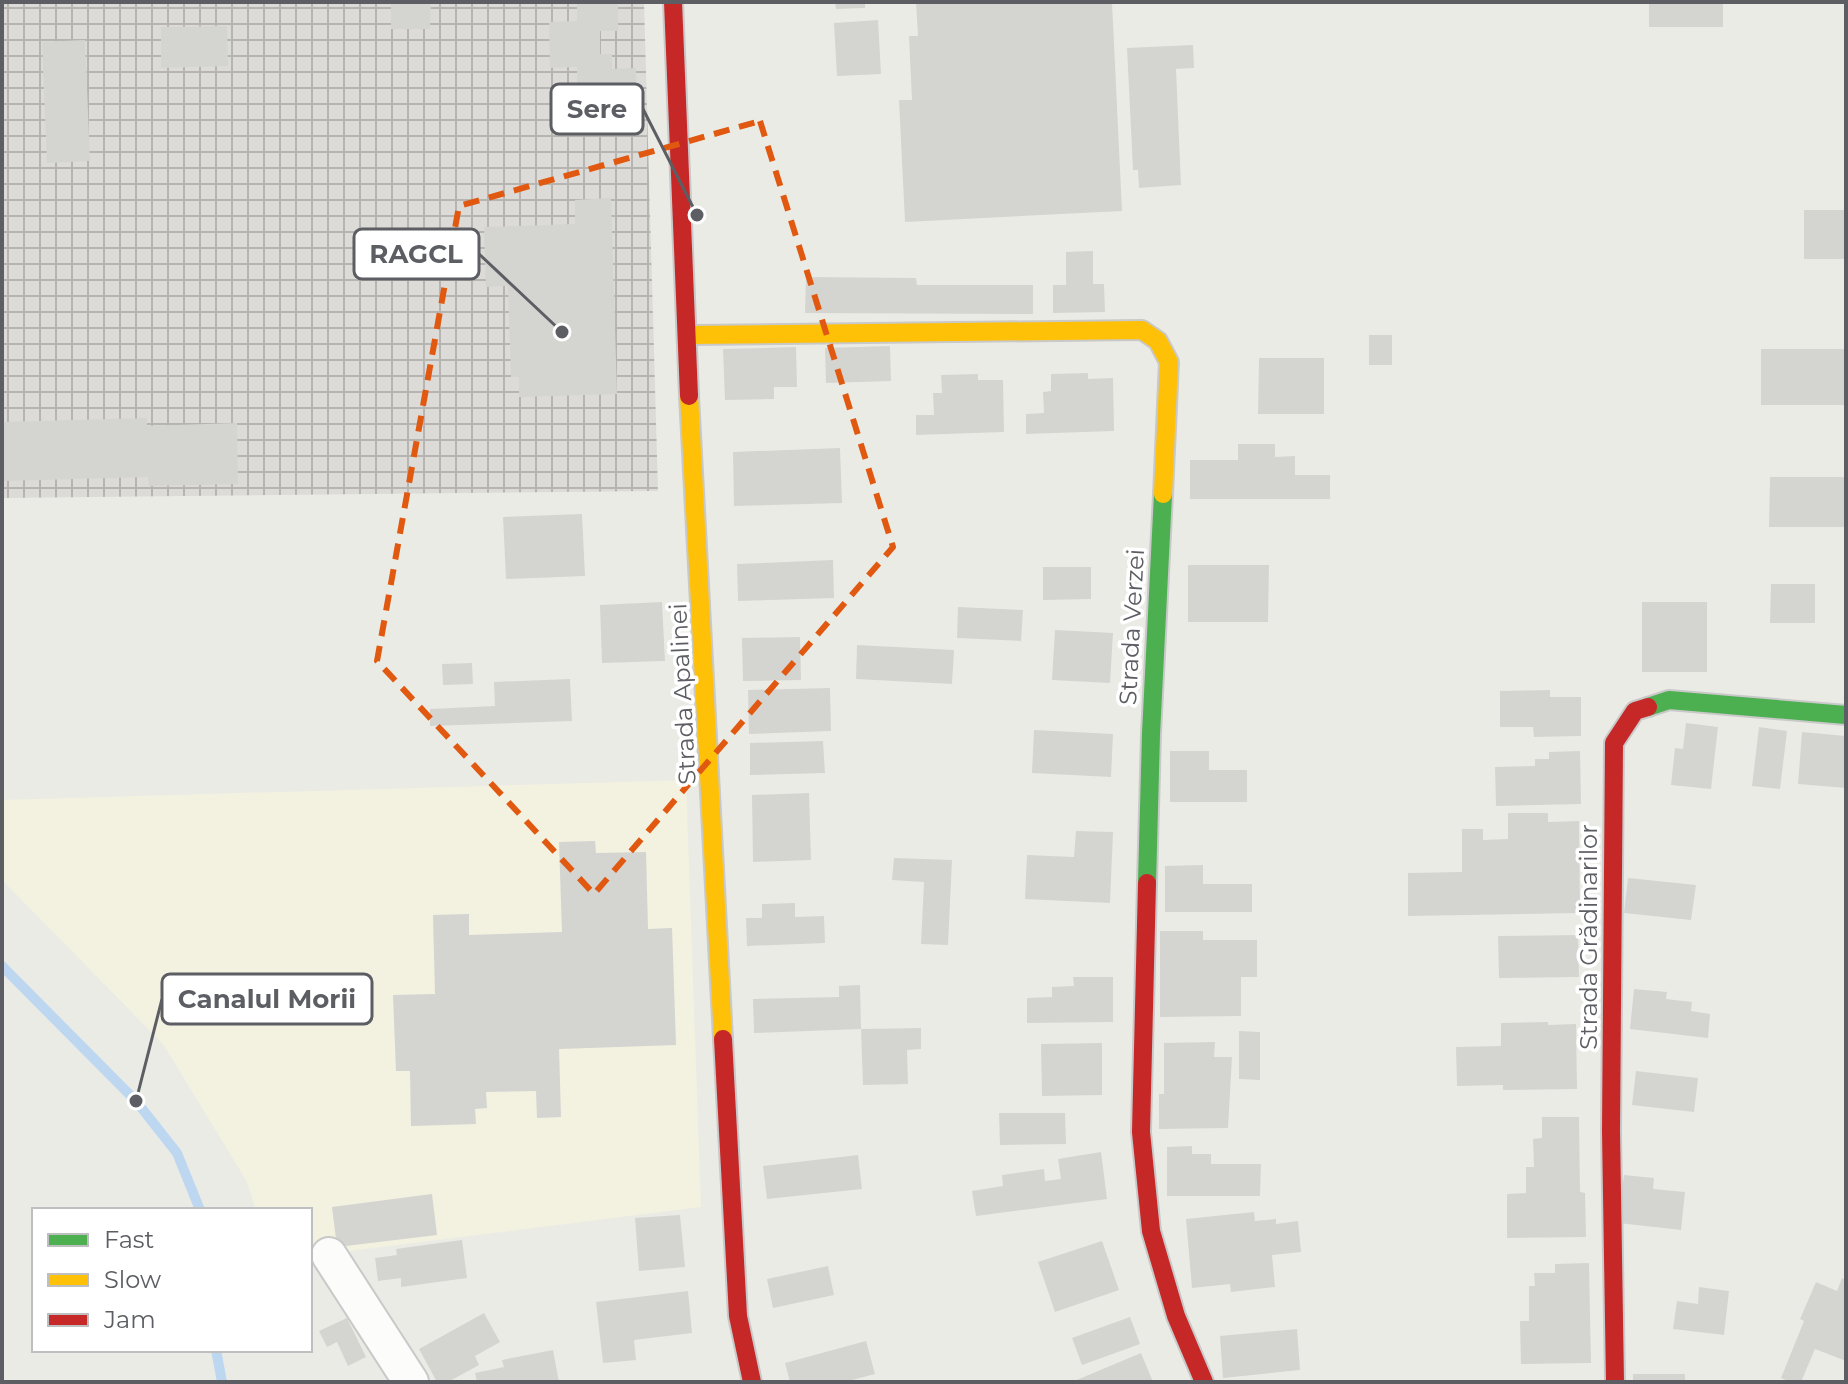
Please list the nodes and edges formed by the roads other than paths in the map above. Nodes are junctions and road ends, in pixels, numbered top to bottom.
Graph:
1 (673, 2) edge
2 (688, 335) junction
3 (1846, 715) edge
4 (329, 1255) dead end
5 (411, 1382) edge
6 (752, 1382) edge
7 (1204, 1382) edge
8 (1615, 1382) edge

1 - 2 street, Strada Apalinei
2 - 6 street, Strada Apalinei
2 - 7 street, Strada Verzei
3 - 8 street, Strada Grădinarilor
4 - 5 street

